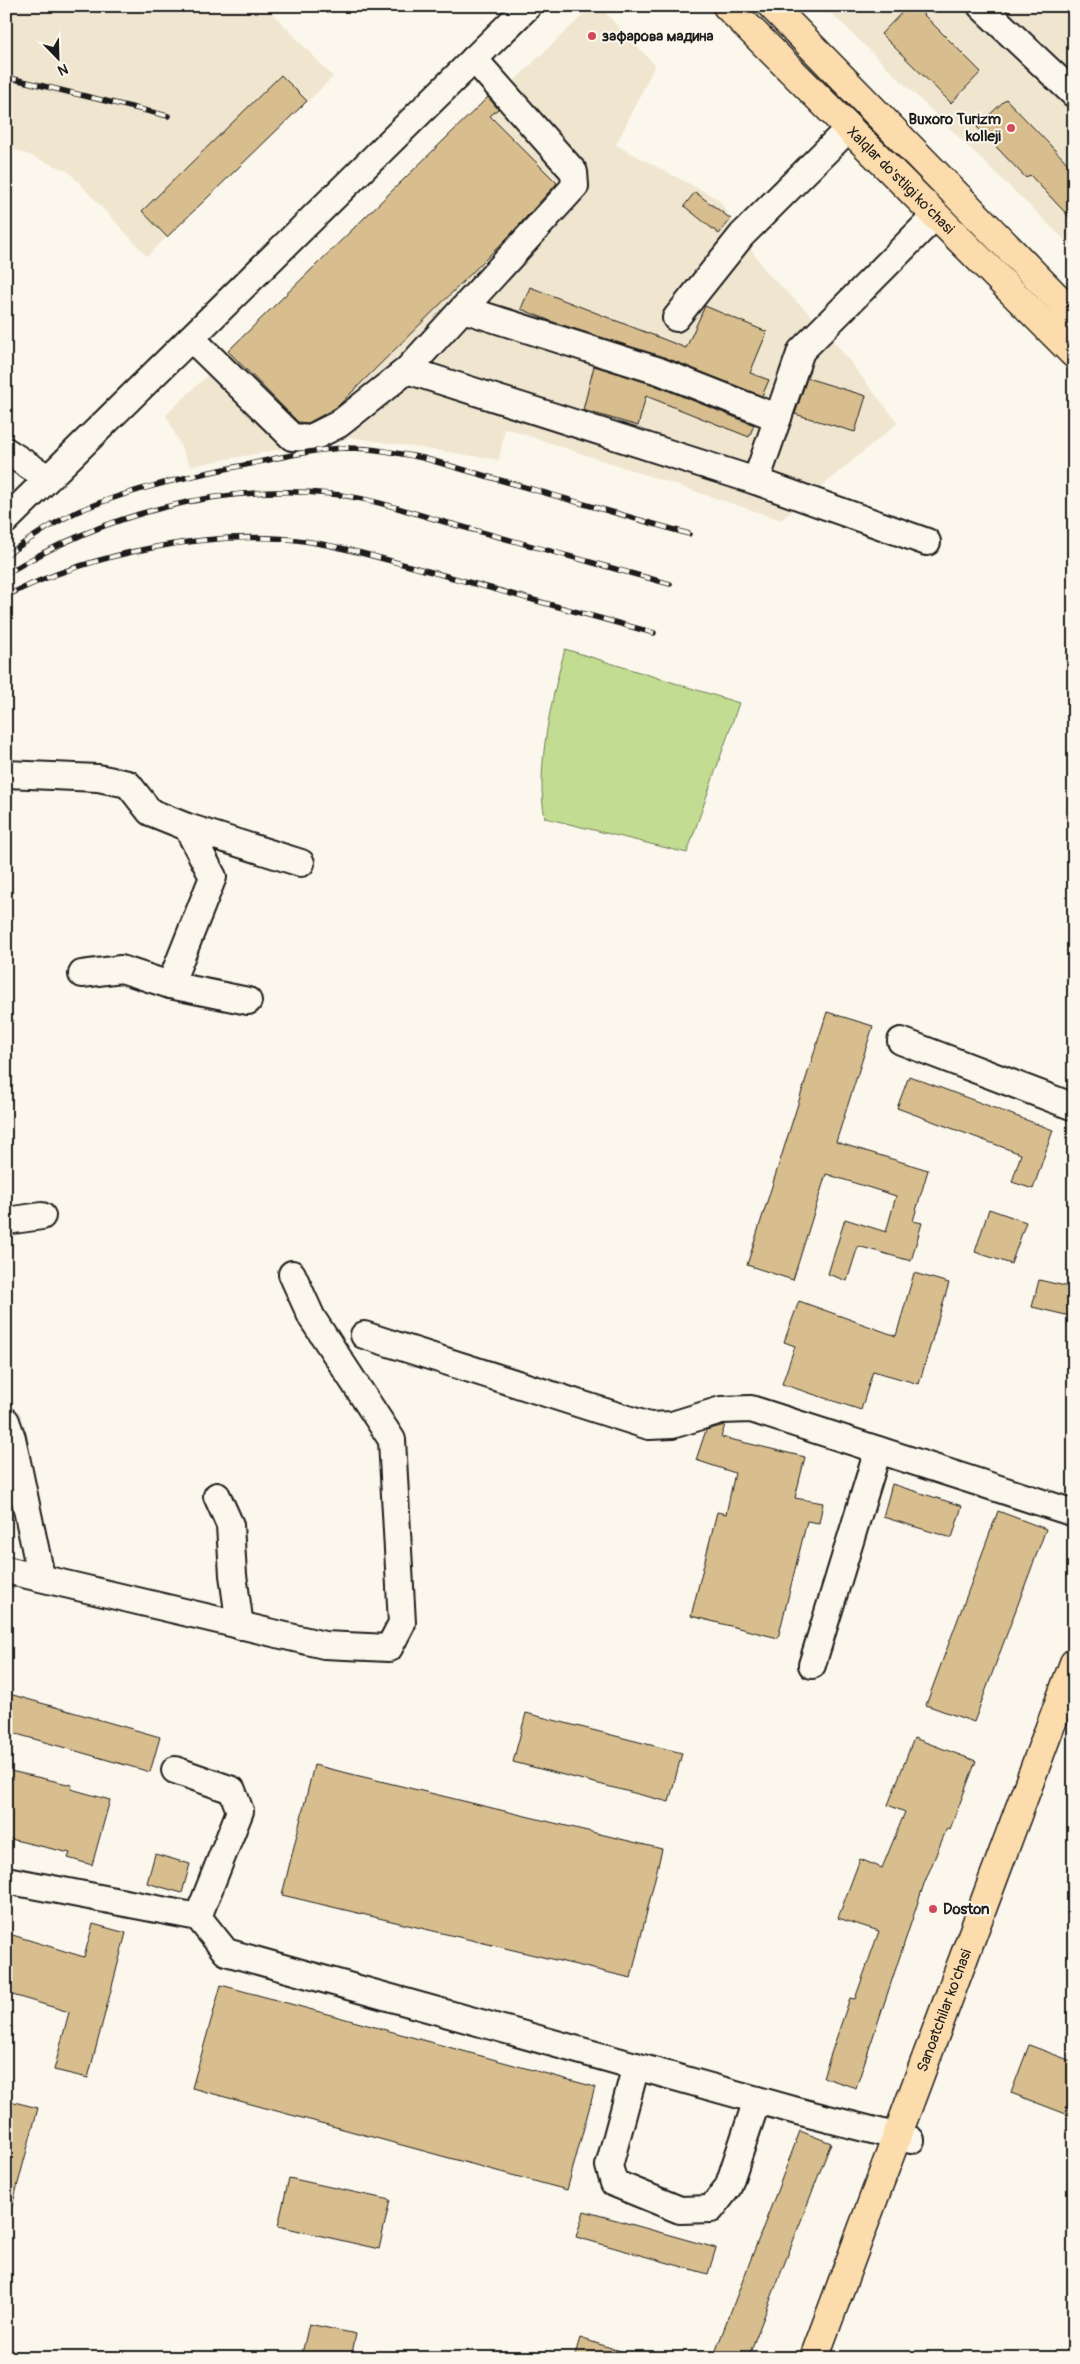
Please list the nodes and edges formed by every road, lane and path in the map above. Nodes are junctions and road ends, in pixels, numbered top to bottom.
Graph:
1 (528, 6) edge
2 (727, 6) edge
3 (772, 6) edge
4 (981, 6) edge
5 (474, 59) junction
6 (1074, 94) edge
7 (850, 128) junction
8 (936, 215) junction
9 (463, 309) junction
10 (1074, 315) edge
11 (676, 318) dead end
12 (191, 338) junction
13 (1074, 354) edge
14 (407, 370) junction
15 (778, 418) junction
16 (6, 450) edge
17 (48, 478) junction
18 (756, 481) junction
19 (10, 509) edge
20 (928, 542) dead end
21 (6, 774) edge
22 (187, 827) junction
23 (301, 863) dead end
24 (82, 974) dead end
25 (170, 984) junction
26 (248, 1001) dead end
27 (902, 1041) dead end
28 (1074, 1107) edge
29 (42, 1216) dead end
30 (6, 1221) edge
31 (292, 1274) dead end
32 (364, 1335) dead end
33 (6, 1421) edge
34 (878, 1450) junction
35 (217, 1496) dead end
36 (1074, 1513) edge
37 (6, 1570) edge
38 (41, 1576) junction
39 (240, 1626) junction
40 (1074, 1663) edge
41 (812, 1665) dead end
42 (1074, 1706) edge
43 (175, 1770) dead end
44 (6, 1880) edge
45 (198, 1916) junction
46 (636, 2066) junction
47 (757, 2100) junction
48 (904, 2137) junction
49 (814, 2358) edge
50 (830, 2358) edge

1 - 5 street
2 - 7 main road, Xalqlar do'stligi ko'chasi
3 - 10 main road, Xalqlar do'stligi ko'chasi
4 - 6 street
5 - 9 street
5 - 12 street
7 - 8 main road, Xalqlar do'stligi ko'chasi
7 - 11 street
8 - 13 main road, Xalqlar do'stligi ko'chasi
8 - 15 street
9 - 14 street
9 - 15 street
12 - 14 street
12 - 17 street
14 - 18 street
15 - 18 street
16 - 17 street
17 - 19 street
18 - 20 street
21 - 22 street
22 - 23 street
22 - 25 street
24 - 25 street
25 - 26 street
27 - 28 street
29 - 30 street
31 - 39 street
32 - 34 street
33 - 38 street
34 - 36 street
34 - 41 street
35 - 39 street
37 - 38 street
38 - 39 street
40 - 48 main road, Sanoatchilar ko'chasi
42 - 48 main road, Sanoatchilar ko'chasi
43 - 45 street
44 - 45 street
45 - 46 street
46 - 47 street
46 - 47 street
47 - 48 street
48 - 49 main road, Sanoatchilar ko'chasi
48 - 50 main road, Sanoatchilar ko'chasi

